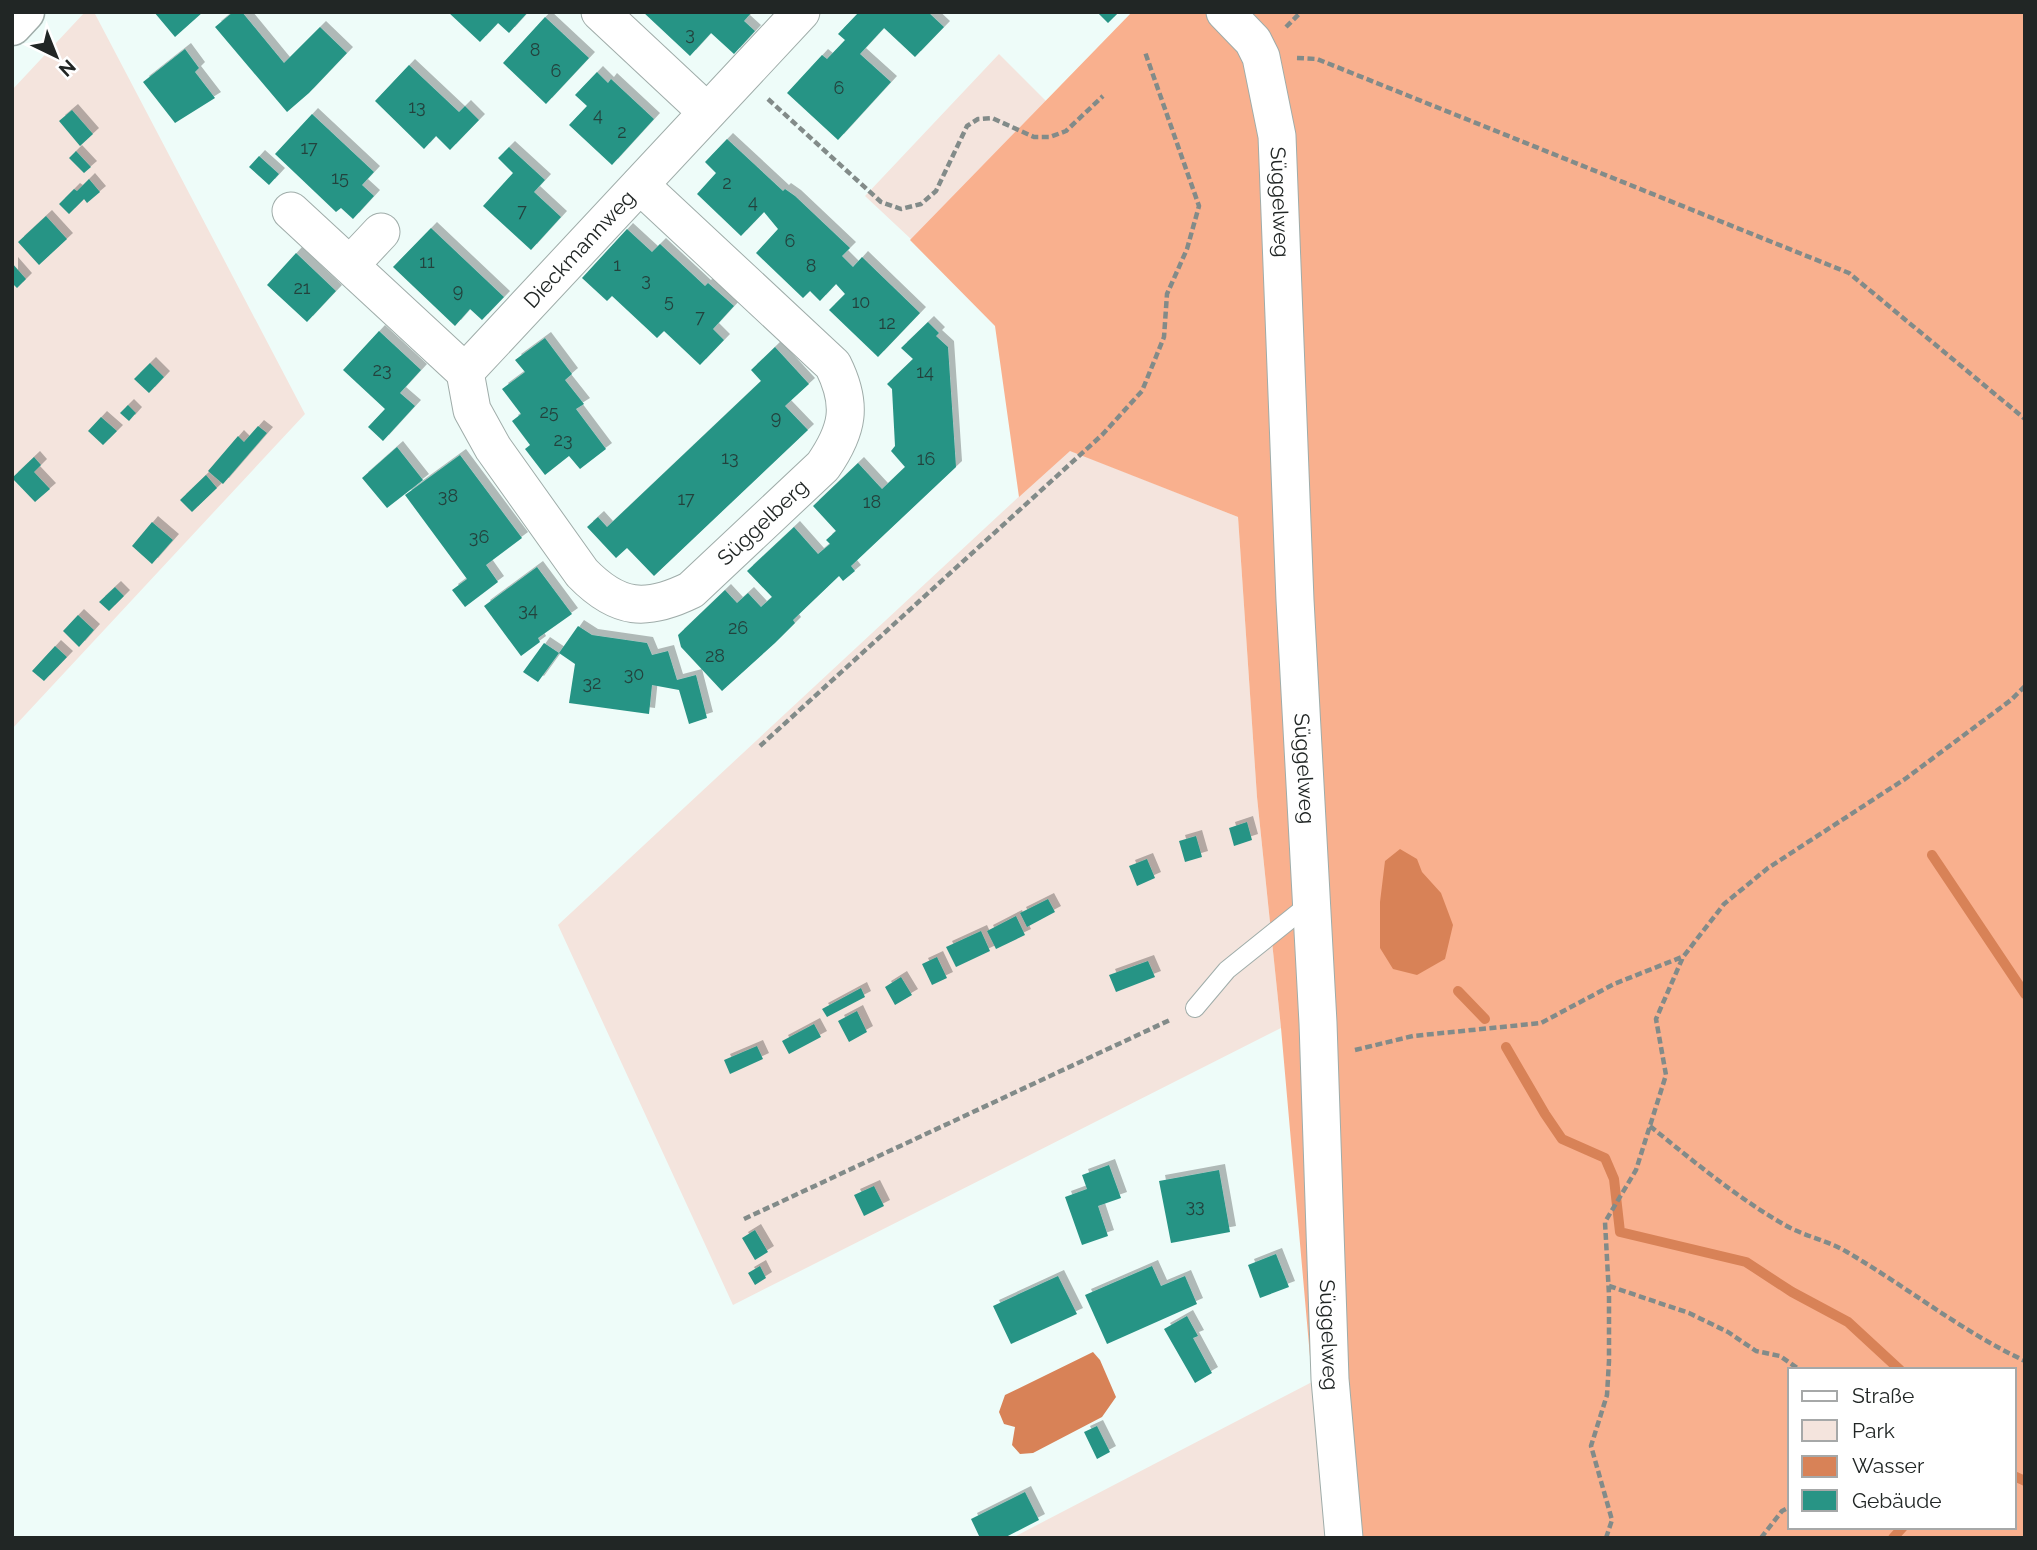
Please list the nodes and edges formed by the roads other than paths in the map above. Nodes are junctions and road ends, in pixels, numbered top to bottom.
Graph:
1 (25, 12) edge
2 (600, 12) edge
3 (801, 12) edge
4 (1225, 12) edge
5 (12, 26) edge
6 (707, 111) junction
7 (640, 185) junction
8 (291, 211) dead end
9 (381, 232) dead end
10 (350, 265) junction
11 (466, 372) junction
12 (1312, 901) junction
13 (1195, 1008) road end
14 (1344, 1538) edge

1 - 5 main road
2 - 6 street
3 - 6 street, Dieckmannweg
4 - 12 street, Süggelweg
6 - 7 street, Dieckmannweg
7 - 11 street, Dieckmannweg
7 - 11 street, Süggelberg
8 - 10 street
9 - 10 street
10 - 11 street
12 - 13 lane
12 - 14 street, Süggelweg

